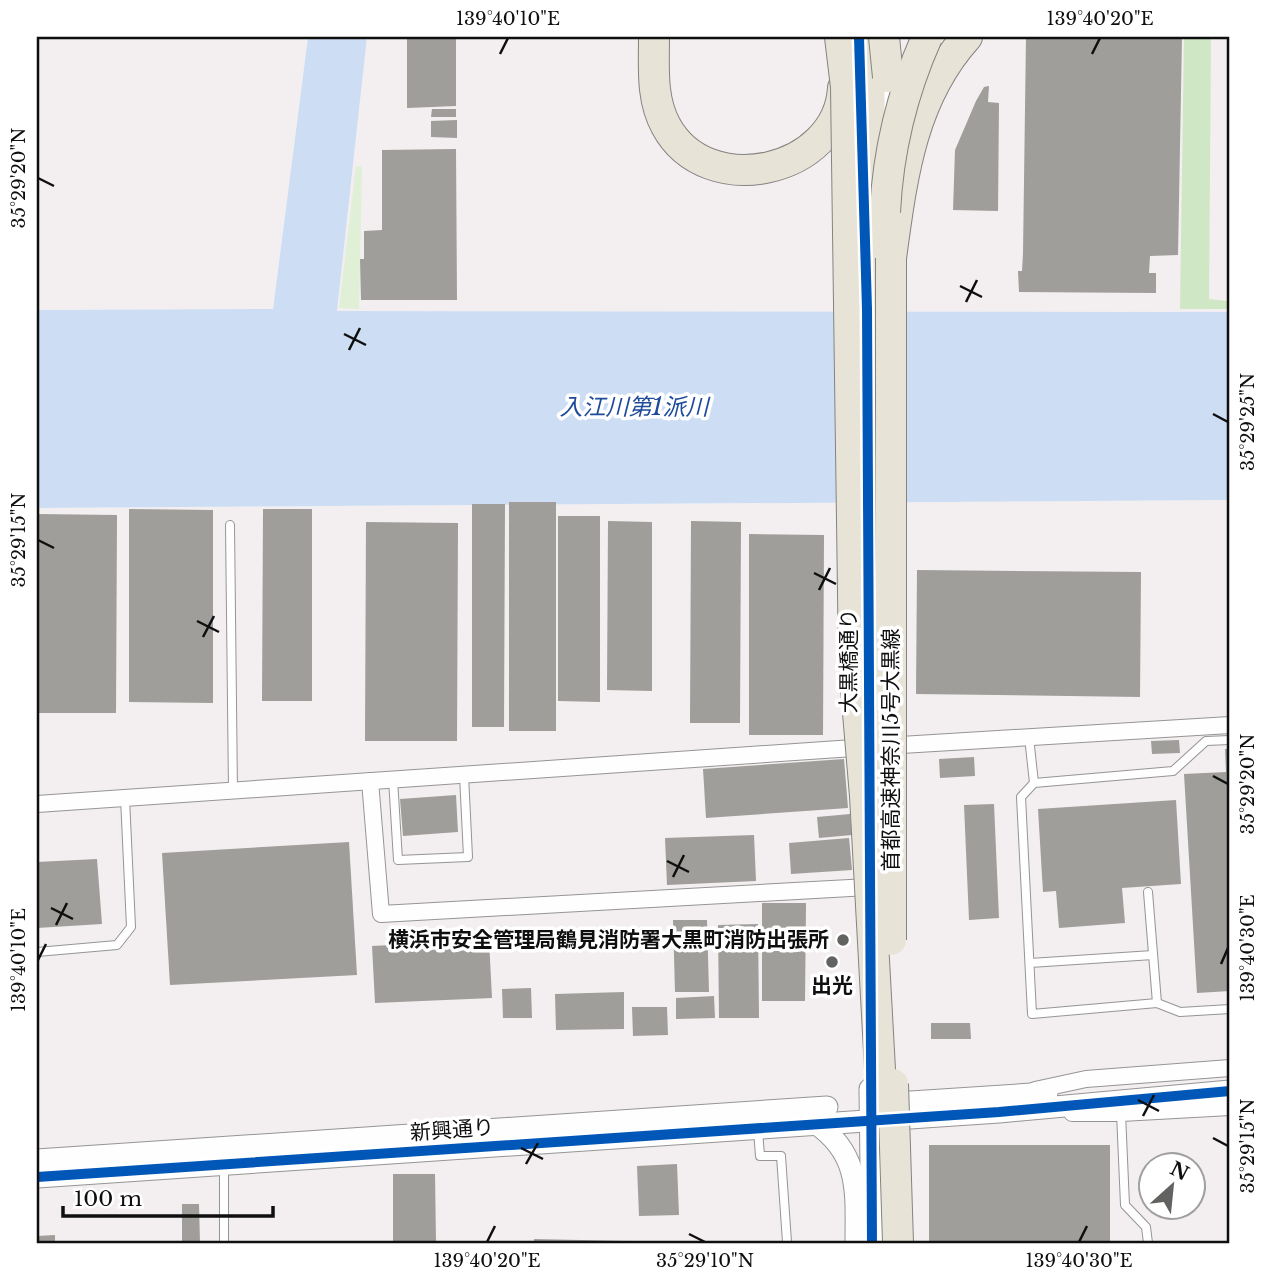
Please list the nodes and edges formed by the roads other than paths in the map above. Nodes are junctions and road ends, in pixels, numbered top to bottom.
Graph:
1 (654, 37) edge
2 (833, 37) edge
3 (840, 37) edge
4 (859, 37) edge
5 (869, 37) edge
6 (886, 37) edge
7 (927, 37) edge
8 (967, 37) edge
9 (891, 258) junction
10 (878, 309) junction
11 (230, 524) dead end
12 (882, 578) junction
13 (1230, 725) edge
14 (1030, 737) junction
15 (1230, 740) edge
16 (883, 741) junction
17 (464, 775) junction
18 (393, 779) junction
19 (370, 781) junction
20 (1034, 783) junction
21 (233, 790) junction
22 (125, 798) junction
23 (37, 804) edge
24 (869, 887) junction
25 (1148, 892) dead end
26 (37, 952) edge
27 (1153, 955) junction
28 (1030, 963) junction
29 (1157, 1003) junction
30 (1230, 1009) edge
31 (1230, 1068) edge
32 (1230, 1079) edge
33 (1230, 1091) edge
34 (1019, 1095) junction
35 (1051, 1106) junction
36 (1230, 1107) edge
37 (880, 1110) junction
38 (1121, 1114) junction
39 (815, 1123) junction
40 (758, 1128) junction
41 (223, 1156) junction
42 (37, 1160) edge
43 (37, 1177) edge
44 (787, 1242) edge
45 (224, 1243) edge
46 (856, 1243) edge
47 (872, 1243) edge
48 (889, 1243) edge
49 (898, 1243) edge
50 (1148, 1243) edge

1 - 2 highway, bridge
3 - 37 highway, bridge
4 - 10 street, 大黒橋通り
5 - 12 highway
6 - 9 highway, bridge
6 - 10 street, 大黒橋通り
7 - 12 highway, bridge
8 - 9 highway
9 - 16 highway, 首都高速神奈川5号大黒線, bridge
10 - 16 street, 大黒橋通り
11 - 21 lane
12 - 37 highway, 首都高速神奈川5号大黒線, bridge
13 - 14 street
14 - 16 street
14 - 20 lane
15 - 20 lane
16 - 17 street
16 - 24 street, 大黒橋通り
16 - 37 street, 大黒橋通り
16 - 49 highway, 首都高速神奈川5号大黒線, bridge
17 - 18 street
17 - 18 lane
18 - 19 street
19 - 21 street
19 - 24 street
20 - 28 lane
21 - 22 street
22 - 23 street
22 - 26 lane
24 - 37 street, 大黒橋通り
25 - 27 lane
27 - 28 lane
27 - 29 lane
28 - 29 lane
29 - 30 lane
31 - 34 street
32 - 34 street
33 - 35 street
34 - 37 street
35 - 37 street
35 - 38 street
36 - 38 street
37 - 39 street, 新興通り
37 - 41 street, 新興通り
37 - 47 street, 大黒橋通り
37 - 48 highway, 首都高速神奈川5号大黒線
38 - 50 lane
39 - 40 street, 新興通り
39 - 46 street
40 - 41 street, 新興通り
40 - 44 lane
41 - 42 street, 新興通り
41 - 43 street, 新興通り
41 - 45 lane

